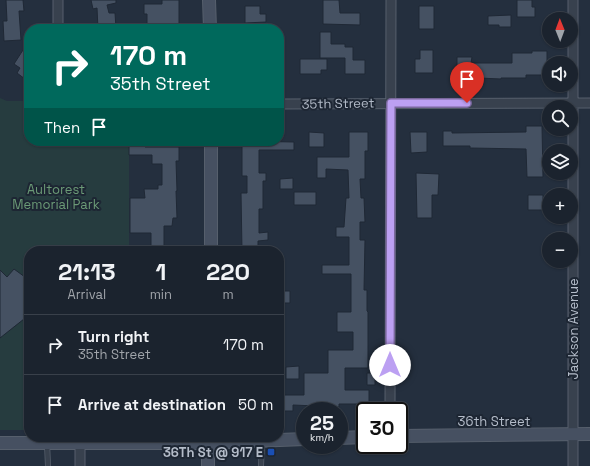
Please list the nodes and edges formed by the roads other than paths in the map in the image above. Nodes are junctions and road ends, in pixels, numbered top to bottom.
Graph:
1 (58, 0) edge
2 (209, 0) edge
3 (392, 0) edge
4 (573, 0) edge
5 (58, 24) edge
6 (210, 24) edge
7 (573, 100) edge
8 (391, 103) junction
9 (542, 103) edge
10 (578, 103) edge
11 (590, 103) edge
12 (284, 104) edge
13 (573, 136) edge
14 (211, 146) edge
15 (211, 246) edge
16 (390, 402) edge
17 (573, 434) junction
18 (590, 434) edge
19 (408, 436) edge
20 (296, 439) edge
21 (284, 440) edge
22 (123, 442) edge
23 (208, 442) edge
24 (262, 442) edge
25 (47, 443) junction
26 (80, 443) junction
27 (0, 444) edge
28 (48, 466) edge
29 (80, 466) edge
30 (208, 466) edge
31 (261, 466) edge
32 (573, 466) edge

1 - 5 street
2 - 6 main road
3 - 8 street
4 - 7 street, Jackson Avenue
8 - 9 street, 35th Street
8 - 12 street, 35th Street
8 - 16 street
10 - 11 street, 35th Street
13 - 17 street, Jackson Avenue
14 - 15 main road
17 - 18 main road, 36th Street
17 - 19 main road, 36th Street
17 - 32 street, Jackson Avenue
20 - 21 main road
22 - 26 main road
23 - 30 main road
24 - 31 lane
25 - 26 main road
25 - 27 main road
25 - 28 lane
26 - 29 street

